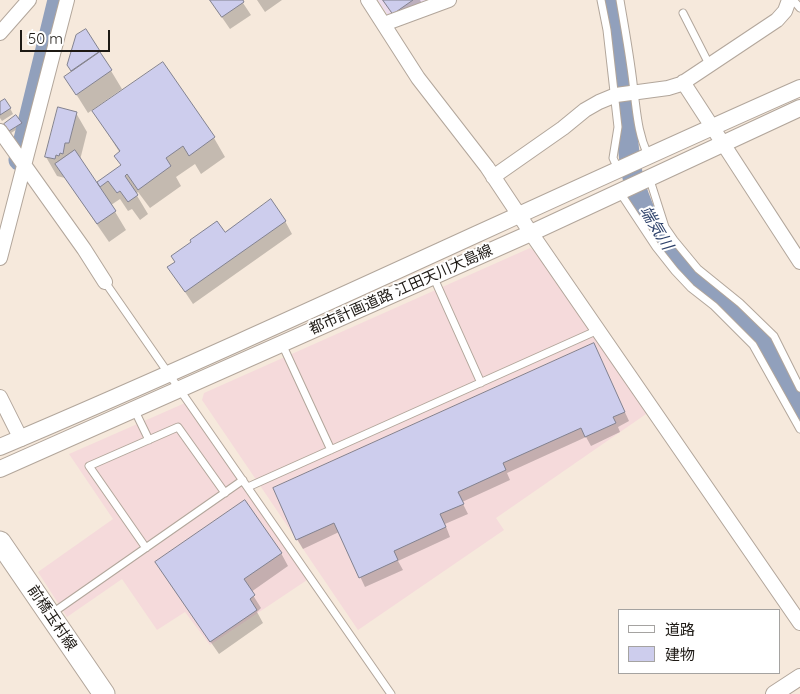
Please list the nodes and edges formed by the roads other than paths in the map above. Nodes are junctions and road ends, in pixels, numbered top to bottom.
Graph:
1 (29, 0) edge
2 (67, 0) edge
3 (368, 0) edge
4 (449, 0) edge
5 (601, 0) edge
6 (620, 0) edge
7 (789, 0) edge
8 (800, 8) edge
9 (684, 13) dead end
10 (384, 24) junction
11 (0, 33) edge
12 (710, 66) junction
13 (684, 82) junction
14 (800, 88) edge
15 (633, 92) junction
16 (615, 95) junction
17 (800, 108) edge
18 (711, 127) junction
19 (1, 134) edge
20 (722, 144) junction
21 (646, 156) junction
22 (21, 160) junction
23 (621, 167) junction
24 (493, 177) junction
25 (648, 177) junction
26 (624, 188) junction
27 (520, 215) junction
28 (531, 233) junction
29 (798, 255) edge
30 (0, 258) edge
31 (433, 276) junction
32 (105, 282) joint
33 (598, 330) junction
34 (282, 343) junction
35 (169, 372) junction
36 (481, 383) junction
37 (180, 388) junction
38 (800, 388) edge
39 (0, 397) edge
40 (134, 408) junction
41 (800, 429) edge
42 (21, 439) junction
43 (149, 440) junction
44 (0, 447) edge
45 (331, 450) junction
46 (0, 469) edge
47 (243, 480) junction
48 (248, 487) junction
49 (225, 493) junction
50 (0, 542) edge
51 (146, 548) junction
52 (50, 615) junction
53 (800, 623) edge
54 (800, 677) edge
55 (104, 694) edge
56 (391, 694) edge
57 (774, 694) edge

1 - 11 street
2 - 22 street
3 - 10 street
4 - 10 street
5 - 16 lane
6 - 15 lane
7 - 8 lane
7 - 12 street
9 - 12 lane
10 - 24 street
12 - 13 street
13 - 15 street
13 - 18 street
14 - 18 street, 都市計画道路 江田天川大島線
15 - 16 street
15 - 21 lane
16 - 23 lane
16 - 24 street
17 - 20 street, 都市計画道路 江田天川大島線
18 - 20 street
18 - 21 street, 都市計画道路 江田天川大島線
19 - 22 street
20 - 25 street, 都市計画道路 江田天川大島線
20 - 29 street
21 - 23 street, 都市計画道路 江田天川大島線
22 - 30 street
22 - 32 street
23 - 27 street, 都市計画道路 江田天川大島線
24 - 27 street
25 - 26 street, 都市計画道路 江田天川大島線
25 - 38 lane
26 - 28 street, 都市計画道路 江田天川大島線
26 - 41 lane
27 - 28 street
27 - 35 street, 都市計画道路 江田天川大島線
28 - 31 street, 都市計画道路 江田天川大島線
28 - 33 street
31 - 34 street, 都市計画道路 江田天川大島線
31 - 36 lane
32 - 35 lane
33 - 36 lane
33 - 53 street
34 - 37 street, 都市計画道路 江田天川大島線
34 - 45 lane
35 - 37 lane
35 - 42 street, 都市計画道路 江田天川大島線
36 - 45 lane
37 - 40 street, 都市計画道路 江田天川大島線
37 - 47 lane
39 - 42 street
40 - 43 lane
40 - 46 street, 都市計画道路 江田天川大島線
42 - 44 street, 都市計画道路 江田天川大島線
43 - 49 lane
43 - 51 lane
45 - 48 lane
47 - 48 lane
47 - 49 lane
48 - 56 lane
49 - 51 lane
50 - 52 main road, 前橋玉村線
51 - 52 lane
52 - 55 main road, 前橋玉村線
54 - 57 street

